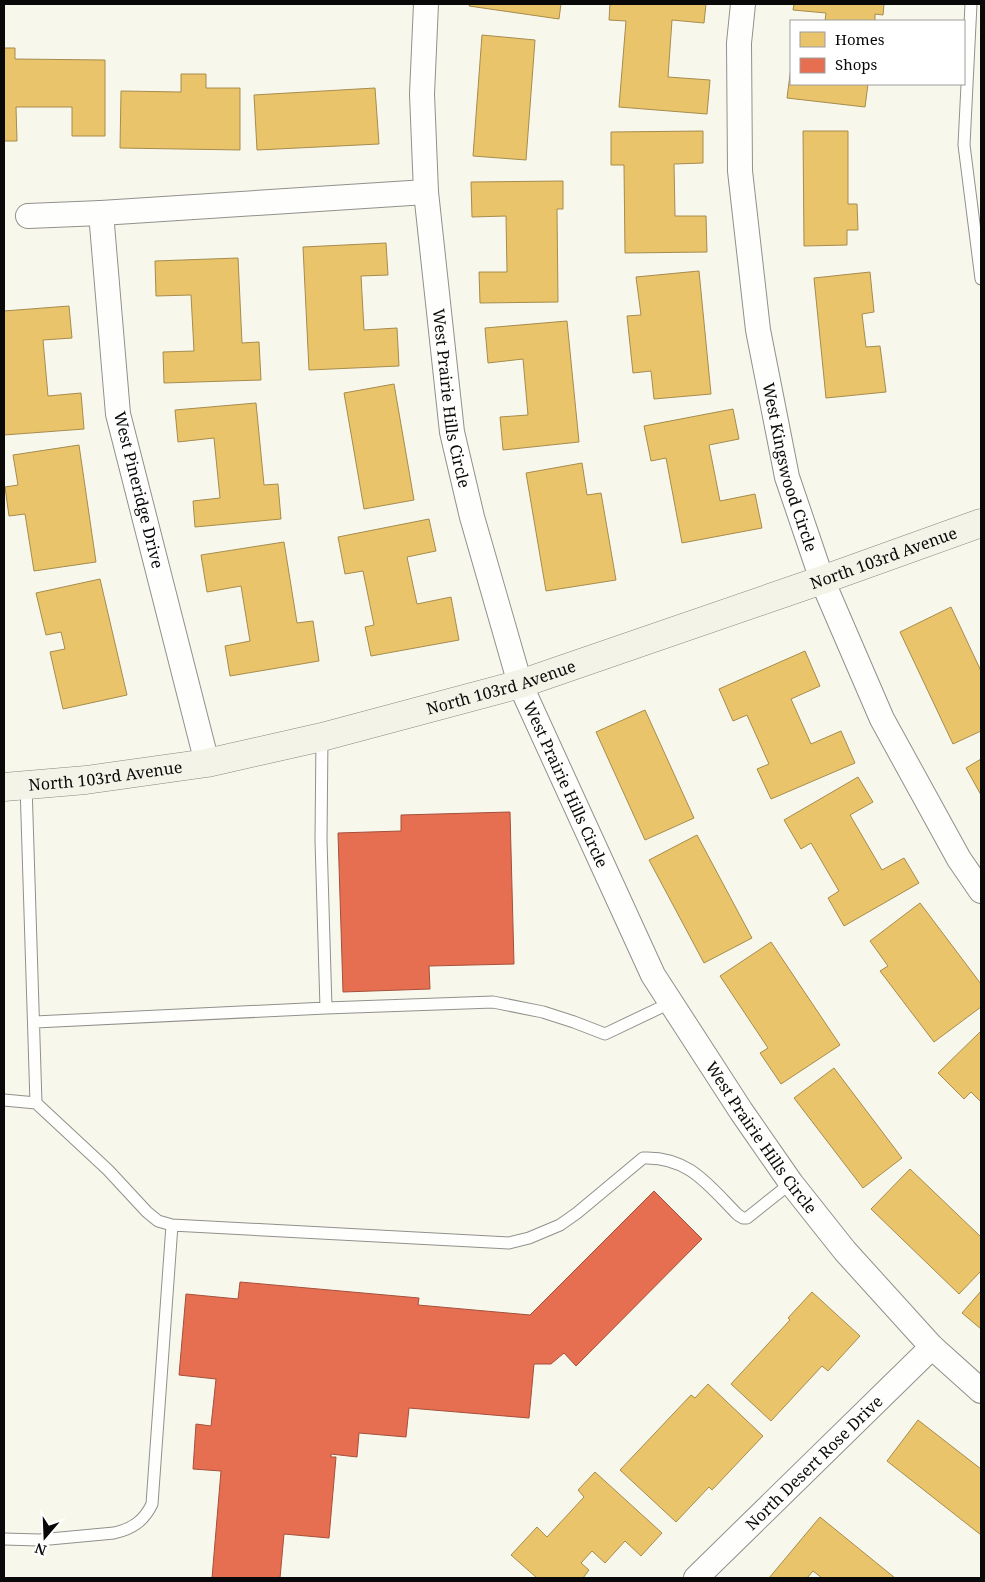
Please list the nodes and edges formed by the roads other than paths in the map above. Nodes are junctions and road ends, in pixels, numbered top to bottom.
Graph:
1 (426, 4) edge
2 (743, 4) edge
3 (971, 4) edge
4 (426, 192) junction
5 (101, 213) junction
6 (28, 216) dead end
7 (981, 279) edge
8 (981, 523) edge
9 (822, 580) junction
10 (520, 684) junction
11 (322, 737) junction
12 (207, 763) junction
13 (15, 786) edge
14 (981, 891) edge
15 (670, 1003) junction
16 (326, 1008) junction
17 (34, 1022) junction
18 (4, 1100) edge
19 (36, 1102) junction
20 (791, 1183) junction
21 (172, 1225) junction
22 (932, 1347) junction
23 (981, 1391) edge
24 (4, 1539) edge
25 (696, 1578) edge

1 - 4 street, West Prairie Hills Circle
2 - 9 street, West Kingswood Circle
3 - 7 lane
4 - 5 street
4 - 10 street, West Prairie Hills Circle
5 - 6 street
5 - 12 street, West Pineridge Drive
8 - 9 street, North 103rd Avenue
9 - 10 street, North 103rd Avenue
9 - 14 street, West Kingswood Circle
10 - 11 street, North 103rd Avenue
10 - 15 street, West Prairie Hills Circle
11 - 12 street, North 103rd Avenue
11 - 16 lane
12 - 13 street, North 103rd Avenue
13 - 17 lane
15 - 16 lane
15 - 20 street, West Prairie Hills Circle
16 - 17 lane
17 - 19 lane
18 - 19 lane
19 - 21 lane
20 - 21 lane
20 - 22 street, West Prairie Hills Circle
21 - 24 lane
22 - 23 street, West Prairie Hills Circle
22 - 25 street, North Desert Rose Drive

